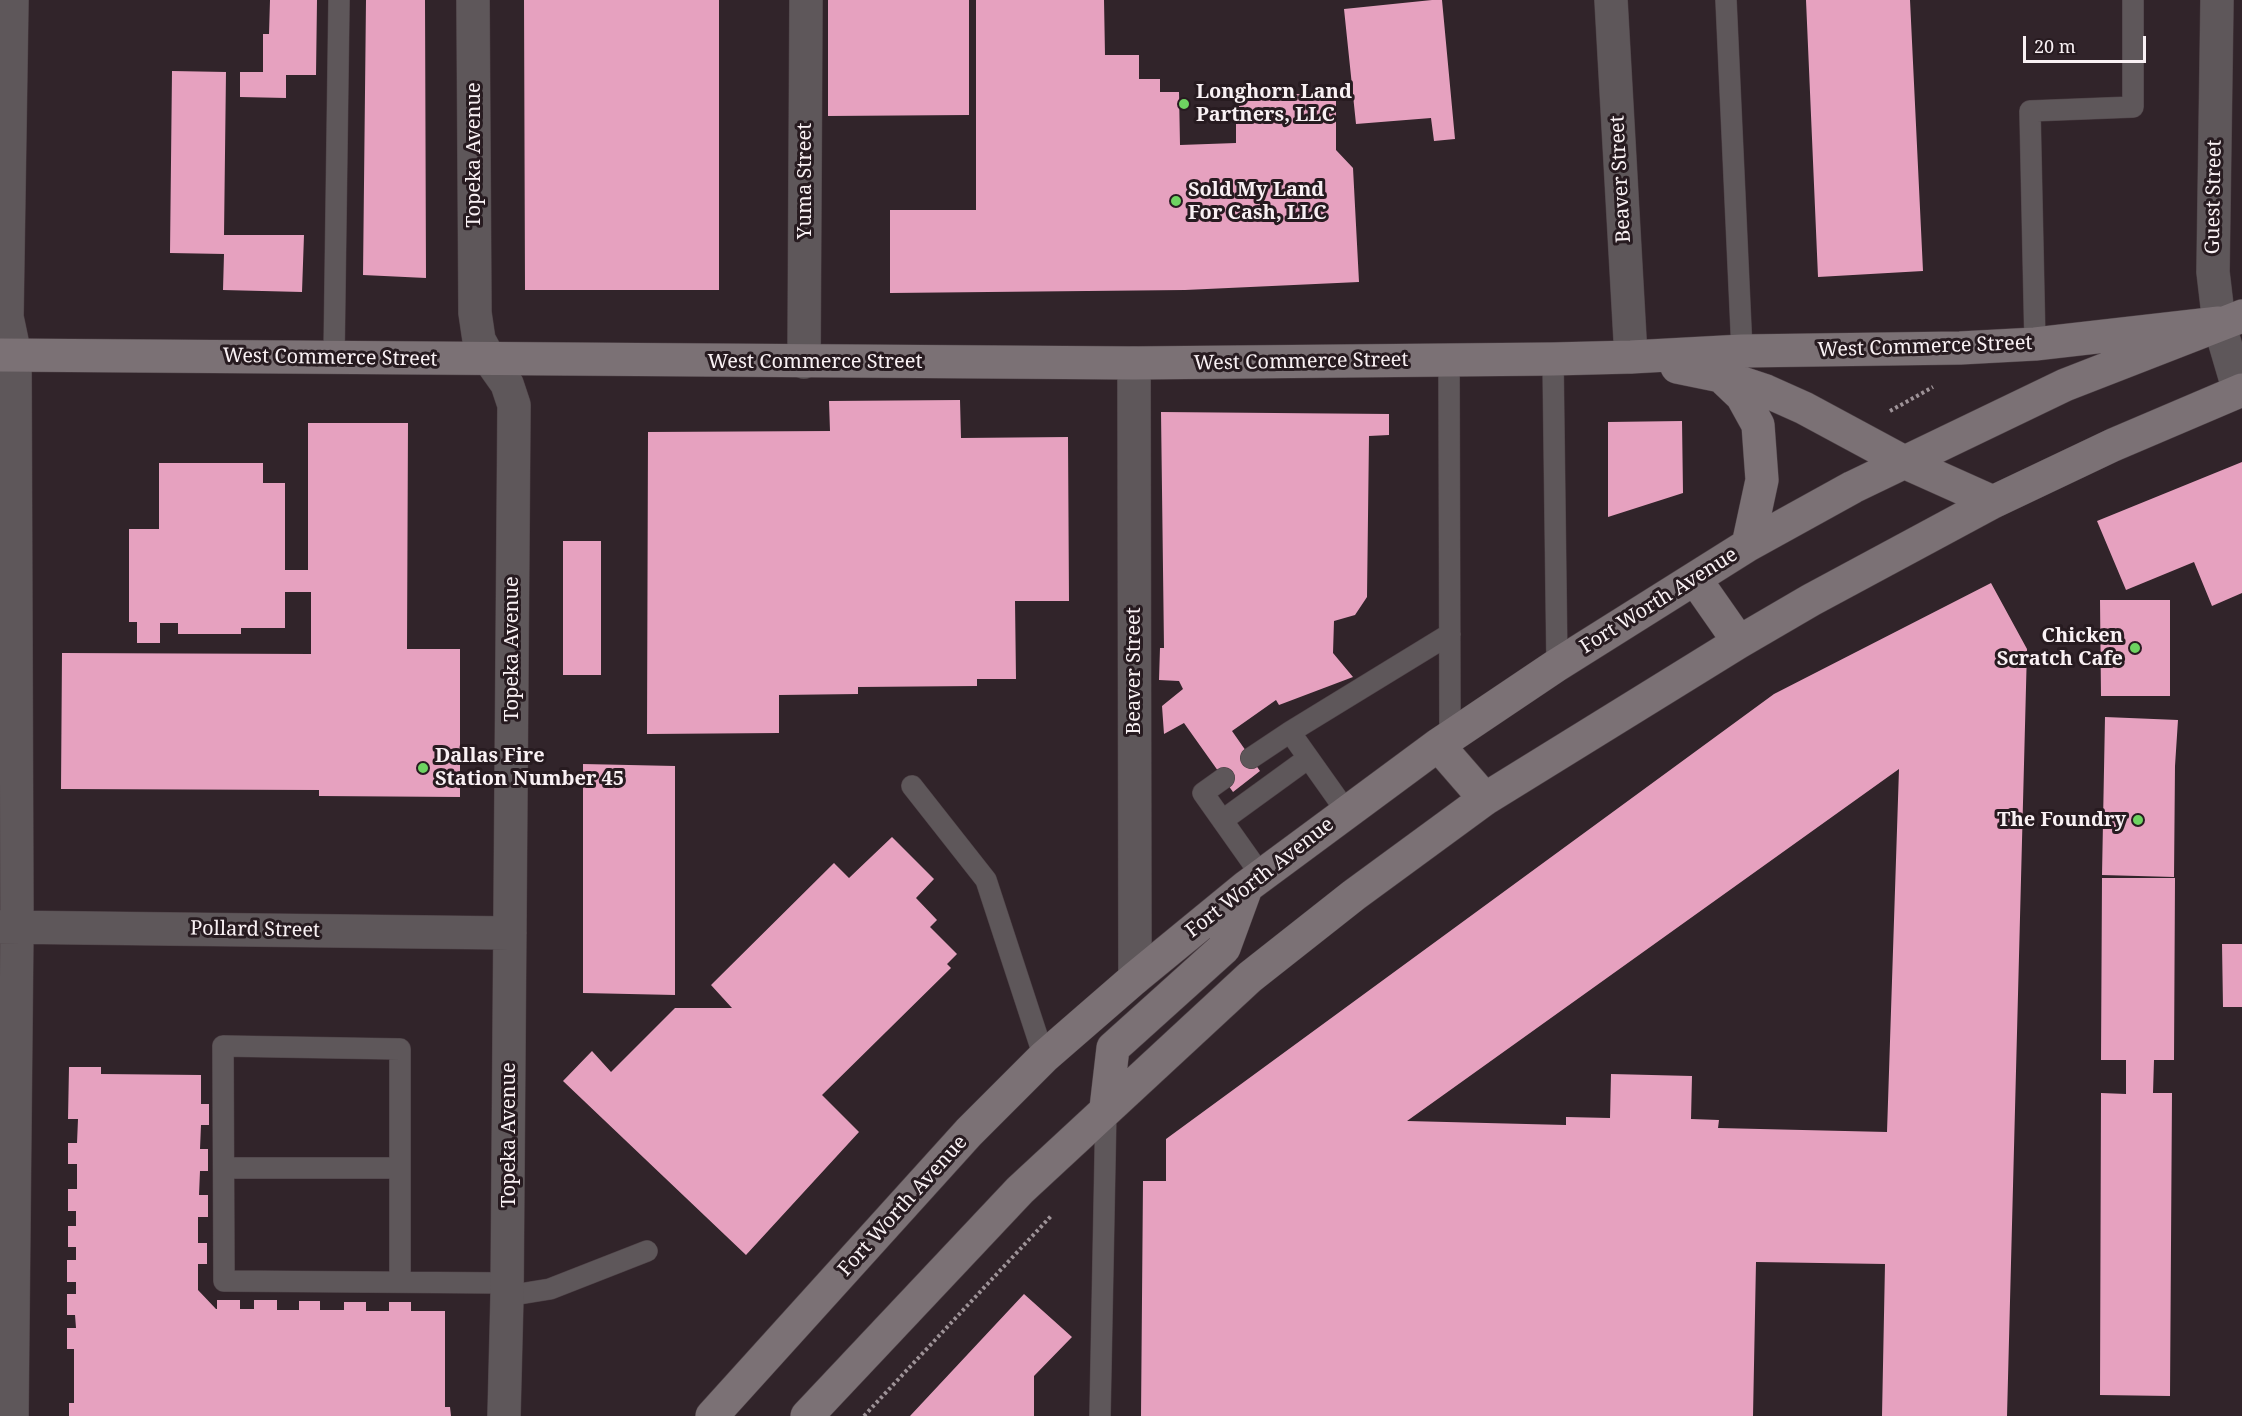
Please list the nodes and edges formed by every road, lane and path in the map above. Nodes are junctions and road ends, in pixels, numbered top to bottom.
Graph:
1 (12, 0) edge
2 (339, 0) edge
3 (473, 0) edge
4 (806, 0) edge
5 (1611, 0) edge
6 (1726, 0) edge
7 (2133, 0) edge
8 (2217, 0) edge
9 (2230, 319) edge
10 (2036, 344) junction
11 (1742, 351) junction
12 (8, 355) edge
13 (1631, 357) junction
14 (334, 358) junction
15 (1553, 359) junction
16 (490, 360) junction
17 (1449, 360) junction
18 (804, 362) junction
19 (1134, 363) junction
20 (1721, 376) junction
21 (1936, 386) dead end
22 (2240, 391) edge
23 (1888, 412) dead end
24 (1906, 463) junction
25 (1993, 502) junction
26 (1748, 544) junction
27 (1695, 579) junction
28 (1450, 634) junction
29 (1738, 642) junction
30 (1557, 665) junction
31 (1290, 732) junction
32 (1444, 741) junction
33 (1251, 758) dead end
34 (1307, 759) junction
35 (1224, 778) dead end
36 (912, 786) dead end
37 (1485, 799) junction
38 (1346, 812) junction
39 (1223, 820) junction
40 (1254, 881) junction
41 (8, 927) edge
42 (510, 933) junction
43 (1135, 978) junction
44 (1044, 1057) junction
45 (1106, 1108) junction
46 (224, 1168) junction
47 (400, 1168) junction
48 (647, 1251) dead end
49 (400, 1282) junction
50 (507, 1290) junction
51 (12, 1416) edge
52 (504, 1416) edge
53 (712, 1416) edge
54 (807, 1416) edge
55 (1100, 1416) edge

1 - 12 street
2 - 14 lane
3 - 16 street, Topeka Avenue
4 - 18 street, Yuma Street
5 - 13 street, Beaver Street
6 - 11 lane
7 - 10 lane
8 - 9 street, Guest Street
9 - 10 main road, West Commerce Street
9 - 22 street, Guest Street
9 - 24 main road
10 - 11 main road, West Commerce Street
11 - 13 main road, West Commerce Street
12 - 14 main road, West Commerce Street
12 - 41 street
13 - 15 main road, West Commerce Street
13 - 20 main road, West Commerce Street
14 - 16 main road, West Commerce Street
15 - 17 main road, West Commerce Street
15 - 30 lane
16 - 18 main road, West Commerce Street
16 - 42 street, Topeka Avenue
17 - 19 main road, West Commerce Street
17 - 28 lane
18 - 19 main road, West Commerce Street
19 - 43 street, Beaver Street
20 - 24 main road, West Commerce Street
20 - 26 main road
21 - 23 path
22 - 25 main road
24 - 25 main road, West Commerce Street
24 - 26 main road, Fort Worth Avenue
25 - 29 main road
26 - 27 main road, Fort Worth Avenue
27 - 29 main road
27 - 30 main road, Fort Worth Avenue
28 - 31 lane
28 - 32 lane
29 - 37 main road
30 - 32 main road, Fort Worth Avenue
31 - 33 lane
31 - 34 lane
32 - 37 main road
32 - 38 main road, Fort Worth Avenue
34 - 38 lane
34 - 39 lane
35 - 39 lane
36 - 44 lane
37 - 45 main road
38 - 40 main road, Fort Worth Avenue
39 - 40 lane
40 - 43 main road, Fort Worth Avenue
40 - 45 main road
41 - 42 street, Pollard Street
41 - 51 street
42 - 50 street, Topeka Avenue
43 - 44 main road, Fort Worth Avenue
44 - 53 main road, Fort Worth Avenue
45 - 54 main road
45 - 55 lane
46 - 47 lane
46 - 47 lane
46 - 49 lane
47 - 49 lane
48 - 50 lane
49 - 50 lane
50 - 52 street, Topeka Avenue

